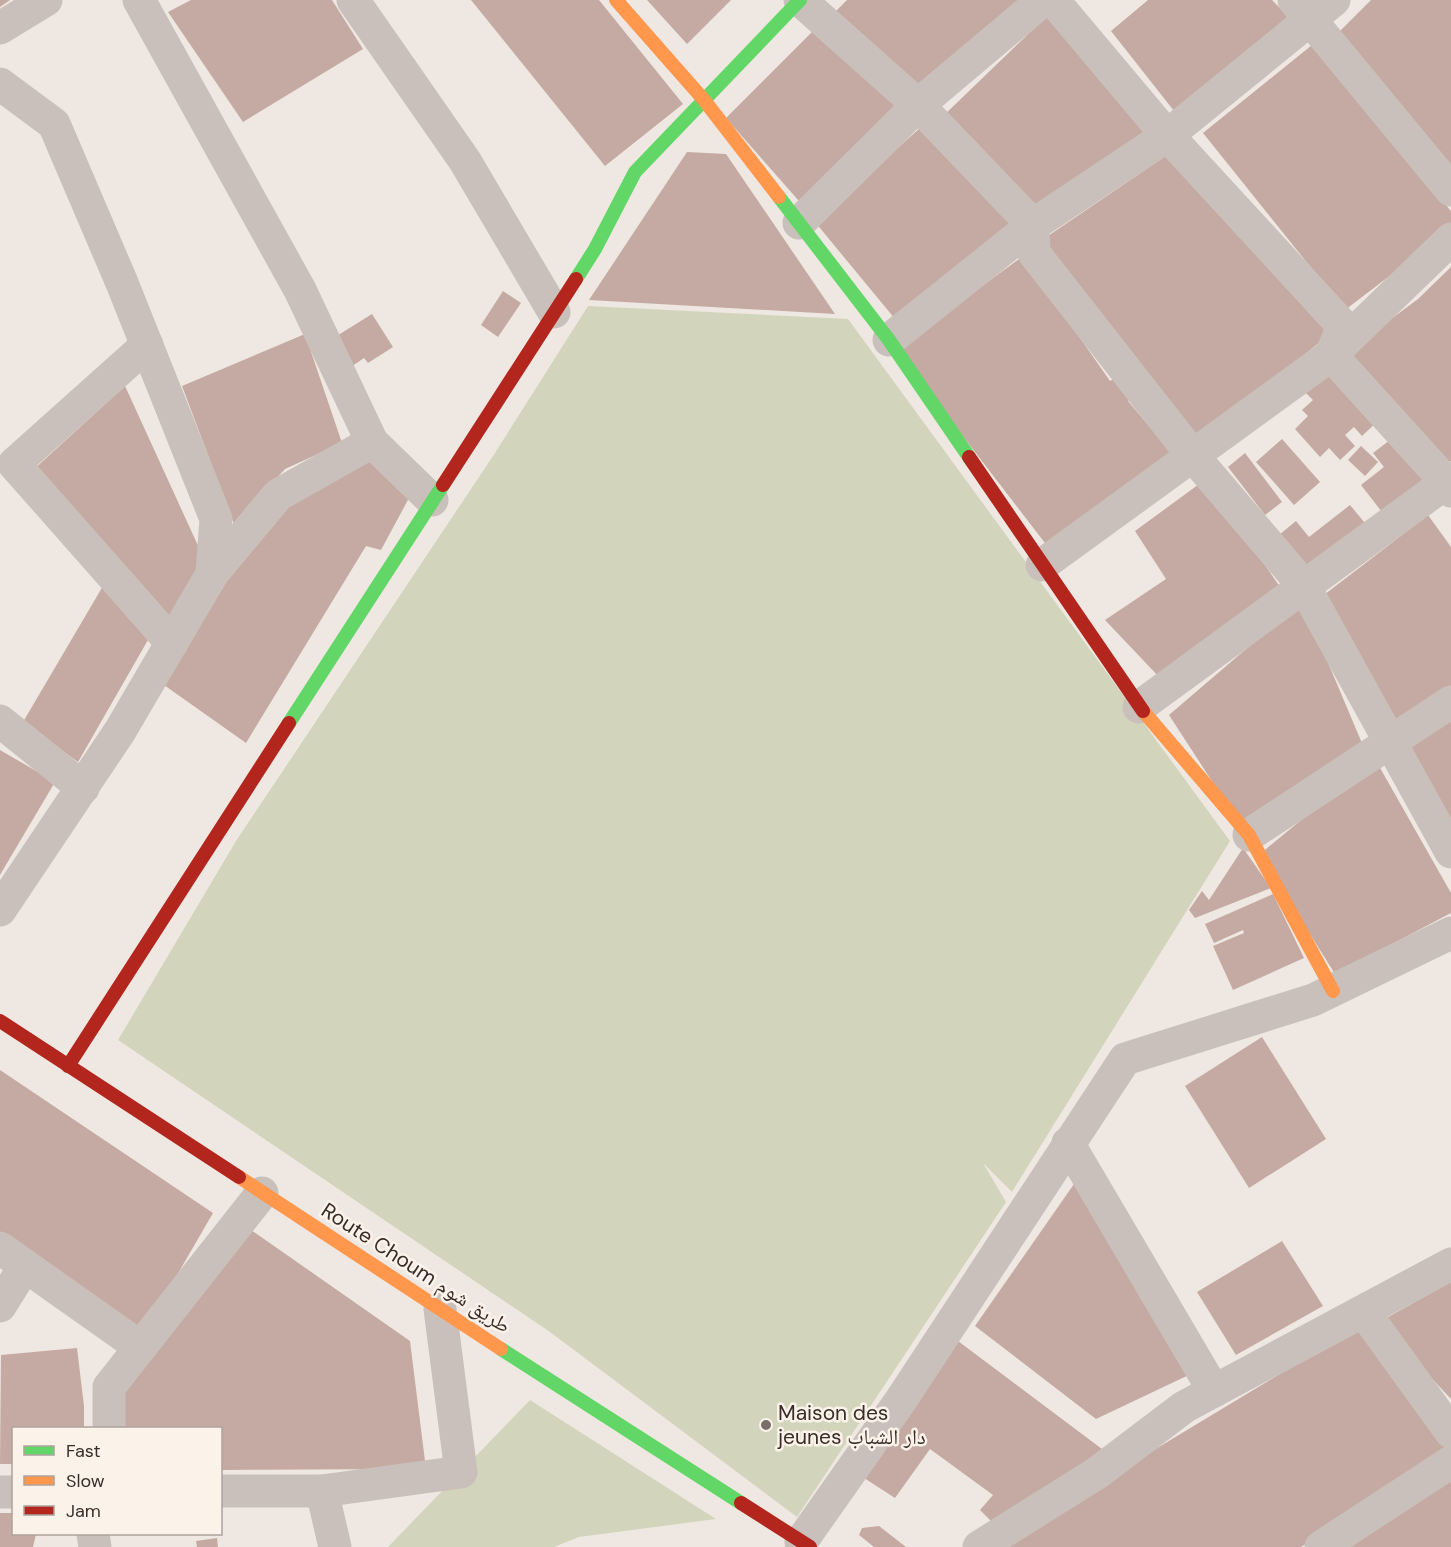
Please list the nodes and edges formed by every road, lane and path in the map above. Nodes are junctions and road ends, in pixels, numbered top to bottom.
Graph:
1 (46, 0) edge
2 (139, 0) edge
3 (353, 0) edge
4 (616, 0) edge
5 (800, 0) edge
6 (1043, 0) edge
7 (1053, 0) edge
8 (1313, 7) edge
9 (0, 28) edge
10 (0, 84) edge
11 (704, 100) junction
12 (918, 105) junction
13 (1168, 135) junction
14 (1451, 190) edge
15 (798, 223) junction
16 (1033, 225) junction
17 (1451, 239) edge
18 (554, 312) junction
19 (889, 340) junction
20 (147, 345) junction
21 (1331, 355) junction
22 (372, 442) junction
23 (1193, 456) junction
24 (1450, 484) edge
25 (432, 500) junction
26 (1042, 565) junction
27 (212, 574) junction
28 (1304, 586) junction
29 (171, 643) junction
30 (1451, 702) edge
31 (1139, 707) junction
32 (0, 721) edge
33 (1389, 742) junction
34 (83, 788) junction
35 (1249, 835) junction
36 (1451, 852) edge
37 (0, 910) edge
38 (1451, 933) edge
39 (1333, 991) junction
40 (0, 1021) edge
41 (68, 1066) junction
42 (1068, 1143) junction
43 (262, 1193) junction
44 (12, 1257) edge
45 (1451, 1264) edge
46 (0, 1305) edge
47 (440, 1310) junction
48 (1364, 1312) junction
49 (140, 1347) junction
50 (1214, 1391) junction
51 (109, 1427) edge
52 (1451, 1432) edge
53 (1451, 1462) edge
54 (222, 1491) edge
55 (322, 1491) junction
56 (806, 1544) edge
57 (335, 1547) edge
58 (979, 1547) edge
59 (1321, 1547) edge

1 - 9 street
2 - 22 street
3 - 18 street
4 - 11 main road
5 - 11 main road
5 - 12 street
6 - 12 street
7 - 13 street
8 - 13 street
8 - 14 street
10 - 20 street
11 - 15 main road
11 - 18 main road
12 - 15 street
12 - 16 street
13 - 16 street
13 - 21 street
15 - 19 main road
16 - 19 street
16 - 23 street
17 - 21 street
18 - 25 main road
19 - 26 main road
20 - 27 street
20 - 29 street
21 - 23 street
21 - 24 street
22 - 25 street
22 - 27 street
23 - 26 street
23 - 28 street
24 - 28 street
25 - 41 main road
26 - 31 main road
27 - 29 street
28 - 31 street
28 - 33 street
29 - 34 street
30 - 33 street
31 - 35 main road
32 - 34 street
33 - 35 street
33 - 36 street
34 - 37 street
35 - 39 main road
38 - 39 street
39 - 42 street
40 - 41 main road, Route Choum طريق شوم
41 - 43 main road, Route Choum طريق شوم
42 - 50 street
42 - 56 street
43 - 47 main road, Route Choum طريق شوم
43 - 49 street
44 - 46 street
44 - 49 street
45 - 48 street
47 - 55 street
47 - 56 main road, Route Choum طريق شوم
48 - 50 street
48 - 52 street
49 - 51 street
50 - 58 street
53 - 59 street
54 - 55 street
55 - 57 street

